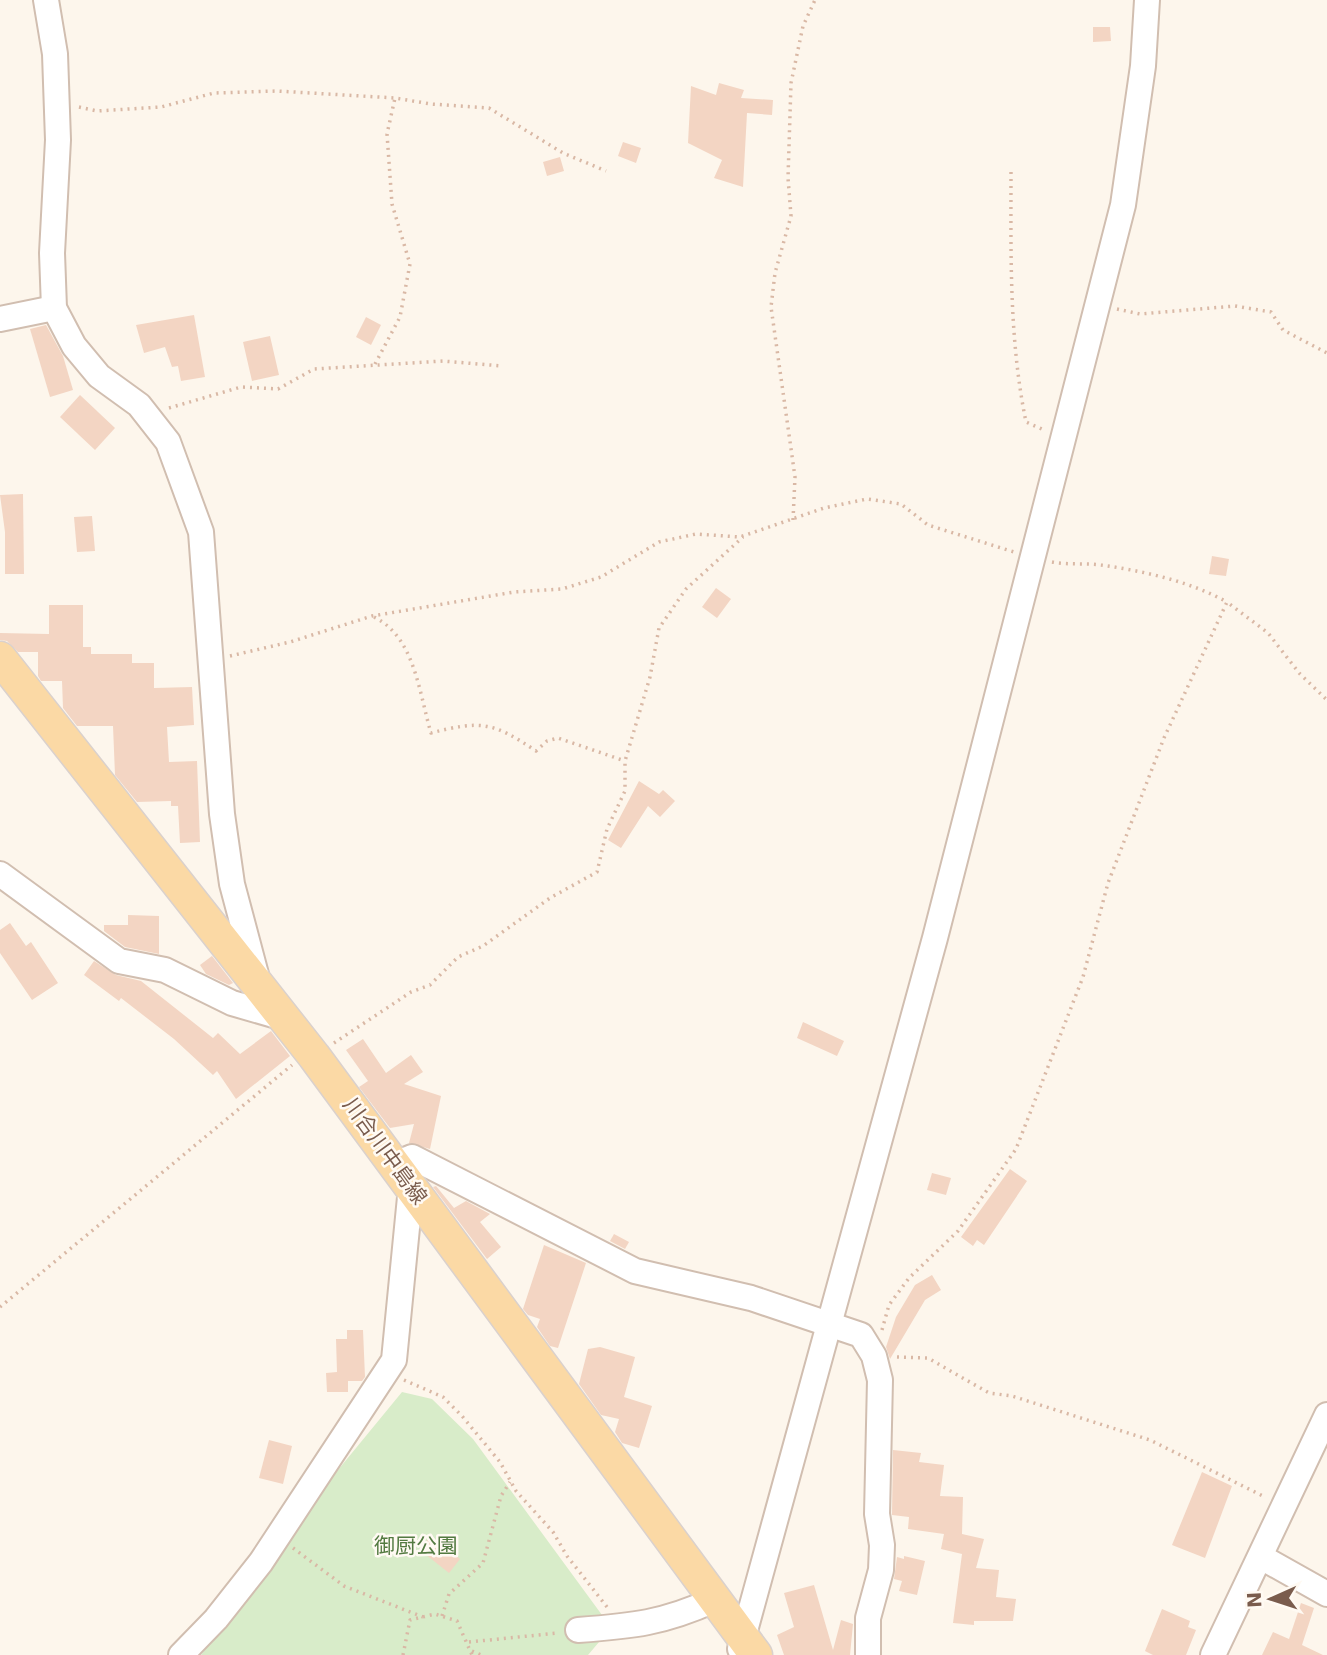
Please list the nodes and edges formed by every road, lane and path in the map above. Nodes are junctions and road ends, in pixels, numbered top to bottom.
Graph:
1 (46, 0) edge
2 (816, 0) edge
3 (1147, 0) edge
4 (394, 98) junction
5 (57, 102) junction
6 (606, 171) dead end
7 (1011, 172) dead end
8 (1098, 305) junction
9 (54, 308) junction
10 (0, 318) edge
11 (1327, 353) edge
12 (376, 364) junction
13 (502, 366) dead end
14 (146, 415) junction
15 (1064, 435) junction
16 (793, 520) junction
17 (745, 536) junction
18 (1032, 558) junction
19 (1227, 602) junction
20 (372, 616) junction
21 (0, 658) edge
22 (211, 661) junction
23 (1327, 700) edge
24 (625, 761) junction
25 (0, 874) edge
26 (260, 989) junction
27 (284, 1018) junction
28 (312, 1053) junction
29 (403, 1175) junction
30 (0, 1307) edge
31 (827, 1324) junction
32 (874, 1356) junction
33 (385, 1373) junction
34 (1327, 1415) edge
35 (510, 1482) junction
36 (1285, 1507) junction
37 (277, 1537) junction
38 (1261, 1557) junction
39 (1327, 1594) edge
40 (714, 1600) junction
41 (442, 1615) junction
42 (423, 1617) junction
43 (618, 1628) junction
44 (578, 1630) joint
45 (468, 1642) junction
46 (745, 1649) edge
47 (472, 1653) edge
48 (180, 1655) edge
49 (403, 1655) edge
50 (481, 1655) edge
51 (868, 1655) edge
52 (1213, 1655) edge

1 - 5 street
2 - 16 path
3 - 8 street
4 - 5 path
4 - 6 path
4 - 12 path
5 - 9 street
7 - 15 path
8 - 11 path
8 - 15 street
9 - 10 street
9 - 14 street
12 - 13 path
12 - 14 path
14 - 22 street
15 - 18 street
16 - 17 path
16 - 18 path
17 - 20 path
17 - 24 path
18 - 19 path
18 - 31 street
19 - 23 path
19 - 32 path
20 - 22 path
20 - 24 path
21 - 26 main road, 川合川中島線
22 - 26 street
24 - 28 path
25 - 27 street
26 - 27 main road, 川合川中島線
27 - 28 main road, 川合川中島線
28 - 29 main road, 川合川中島線
28 - 30 path
29 - 31 street
29 - 33 street
29 - 40 main road, 川合川中島線
31 - 32 street
31 - 46 street
32 - 36 path
32 - 51 street
33 - 35 path
33 - 37 street
34 - 36 street
35 - 41 path
35 - 43 path
36 - 38 street
37 - 42 path
37 - 48 street
38 - 39 street
38 - 52 street
40 - 43 street
40 - 46 main road, 川合川中島線
41 - 42 path
41 - 45 path
42 - 49 path
43 - 44 street
44 - 45 path
45 - 47 path
47 - 50 path

